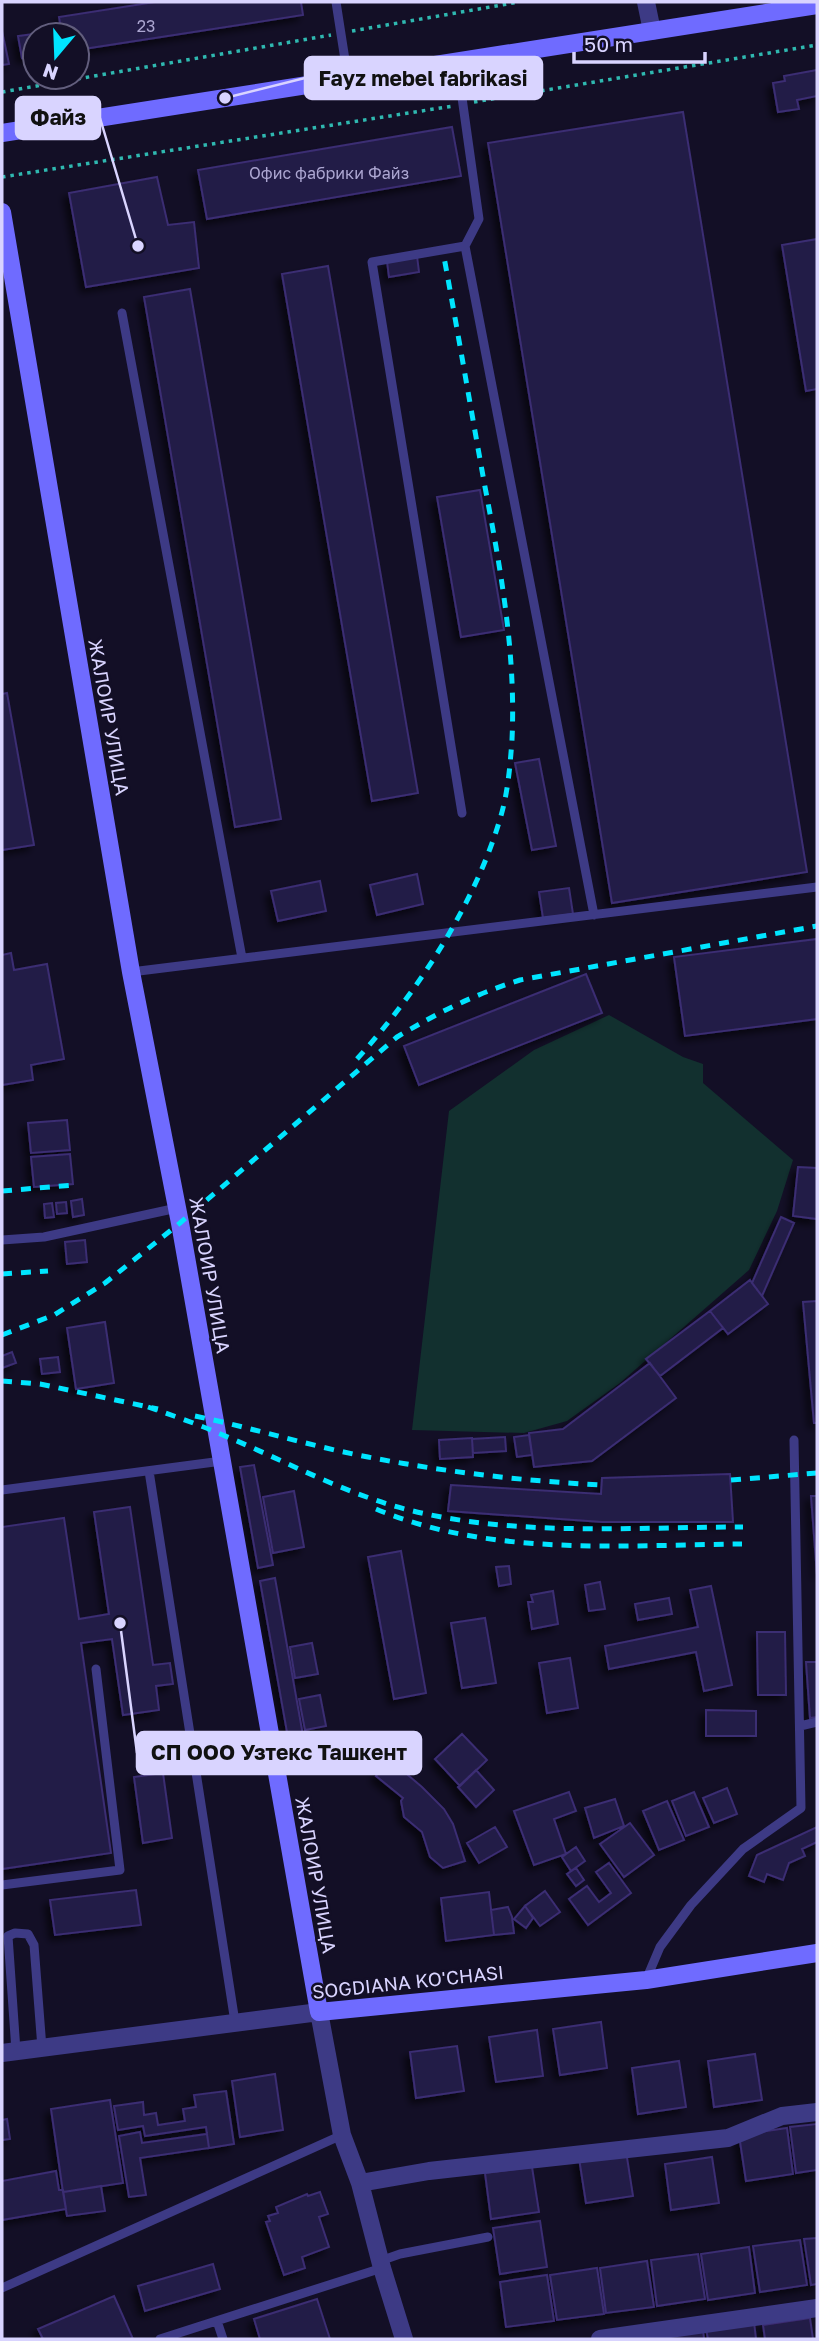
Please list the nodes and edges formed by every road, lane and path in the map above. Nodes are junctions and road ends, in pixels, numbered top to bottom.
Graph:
1 (335, 2) edge
2 (519, 2) edge
3 (646, 2) edge
4 (817, 5) edge
5 (652, 32) junction
6 (341, 33) junction
7 (817, 45) edge
8 (457, 62) junction
9 (348, 79) junction
10 (2, 92) edge
11 (463, 104) junction
12 (2, 133) edge
13 (2, 177) edge
14 (2, 212) edge
15 (465, 246) junction
16 (122, 313) dead end
17 (462, 813) dead end
18 (817, 887) edge
19 (594, 915) junction
20 (242, 958) junction
21 (131, 972) junction
22 (177, 1208) junction
23 (2, 1240) edge
24 (794, 1440) dead end
25 (222, 1461) junction
26 (149, 1471) junction
27 (2, 1490) edge
28 (96, 1669) dead end
29 (817, 1723) edge
30 (800, 1726) junction
31 (2, 1885) edge
32 (817, 1953) edge
33 (646, 1980) junction
34 (318, 2012) junction
35 (235, 2022) junction
36 (42, 2048) junction
37 (9, 2052) edge
38 (817, 2112) edge
39 (342, 2135) junction
40 (360, 2183) junction
41 (488, 2237) dead end
42 (381, 2264) junction
43 (2, 2288) edge
44 (817, 2308) edge
45 (217, 2321) junction
46 (160, 2339) edge
47 (223, 2339) edge
48 (404, 2339) edge
49 (600, 2339) edge

1 - 6 lane
2 - 6 path
3 - 5 street
4 - 5 street
5 - 8 street
6 - 9 lane
6 - 10 path
7 - 11 path
8 - 9 street
8 - 11 lane
9 - 12 street
11 - 13 path
11 - 15 lane
14 - 21 street, ЖАЛОИР УЛИЦА
15 - 17 lane
15 - 19 lane
16 - 20 lane
18 - 19 lane
19 - 20 lane
20 - 21 lane
21 - 22 street, ЖАЛОИР УЛИЦА
22 - 23 lane
22 - 25 street, ЖАЛОИР УЛИЦА
24 - 30 lane
25 - 26 lane
25 - 34 street, ЖАЛОИР УЛИЦА
26 - 27 lane
26 - 35 lane
28 - 31 lane
29 - 30 lane
30 - 33 lane
32 - 33 street, SOGDIANA KO'CHASI
33 - 34 street, SOGDIANA KO'CHASI
34 - 35 street, SOGDIANA KO'CHASI
34 - 39 street, ЖАЛОИР УЛИЦА
35 - 36 street, SOGDIANA KO'CHASI
36 - 37 street, SOGDIANA KO'CHASI
36 - 37 lane
38 - 40 street
39 - 40 street, ЖАЛОИР УЛИЦА
39 - 43 lane
40 - 42 street, ЖАЛОИР УЛИЦА
41 - 42 lane
42 - 45 lane
42 - 48 street, ЖАЛОИР УЛИЦА
44 - 49 street
45 - 46 lane
45 - 47 lane

